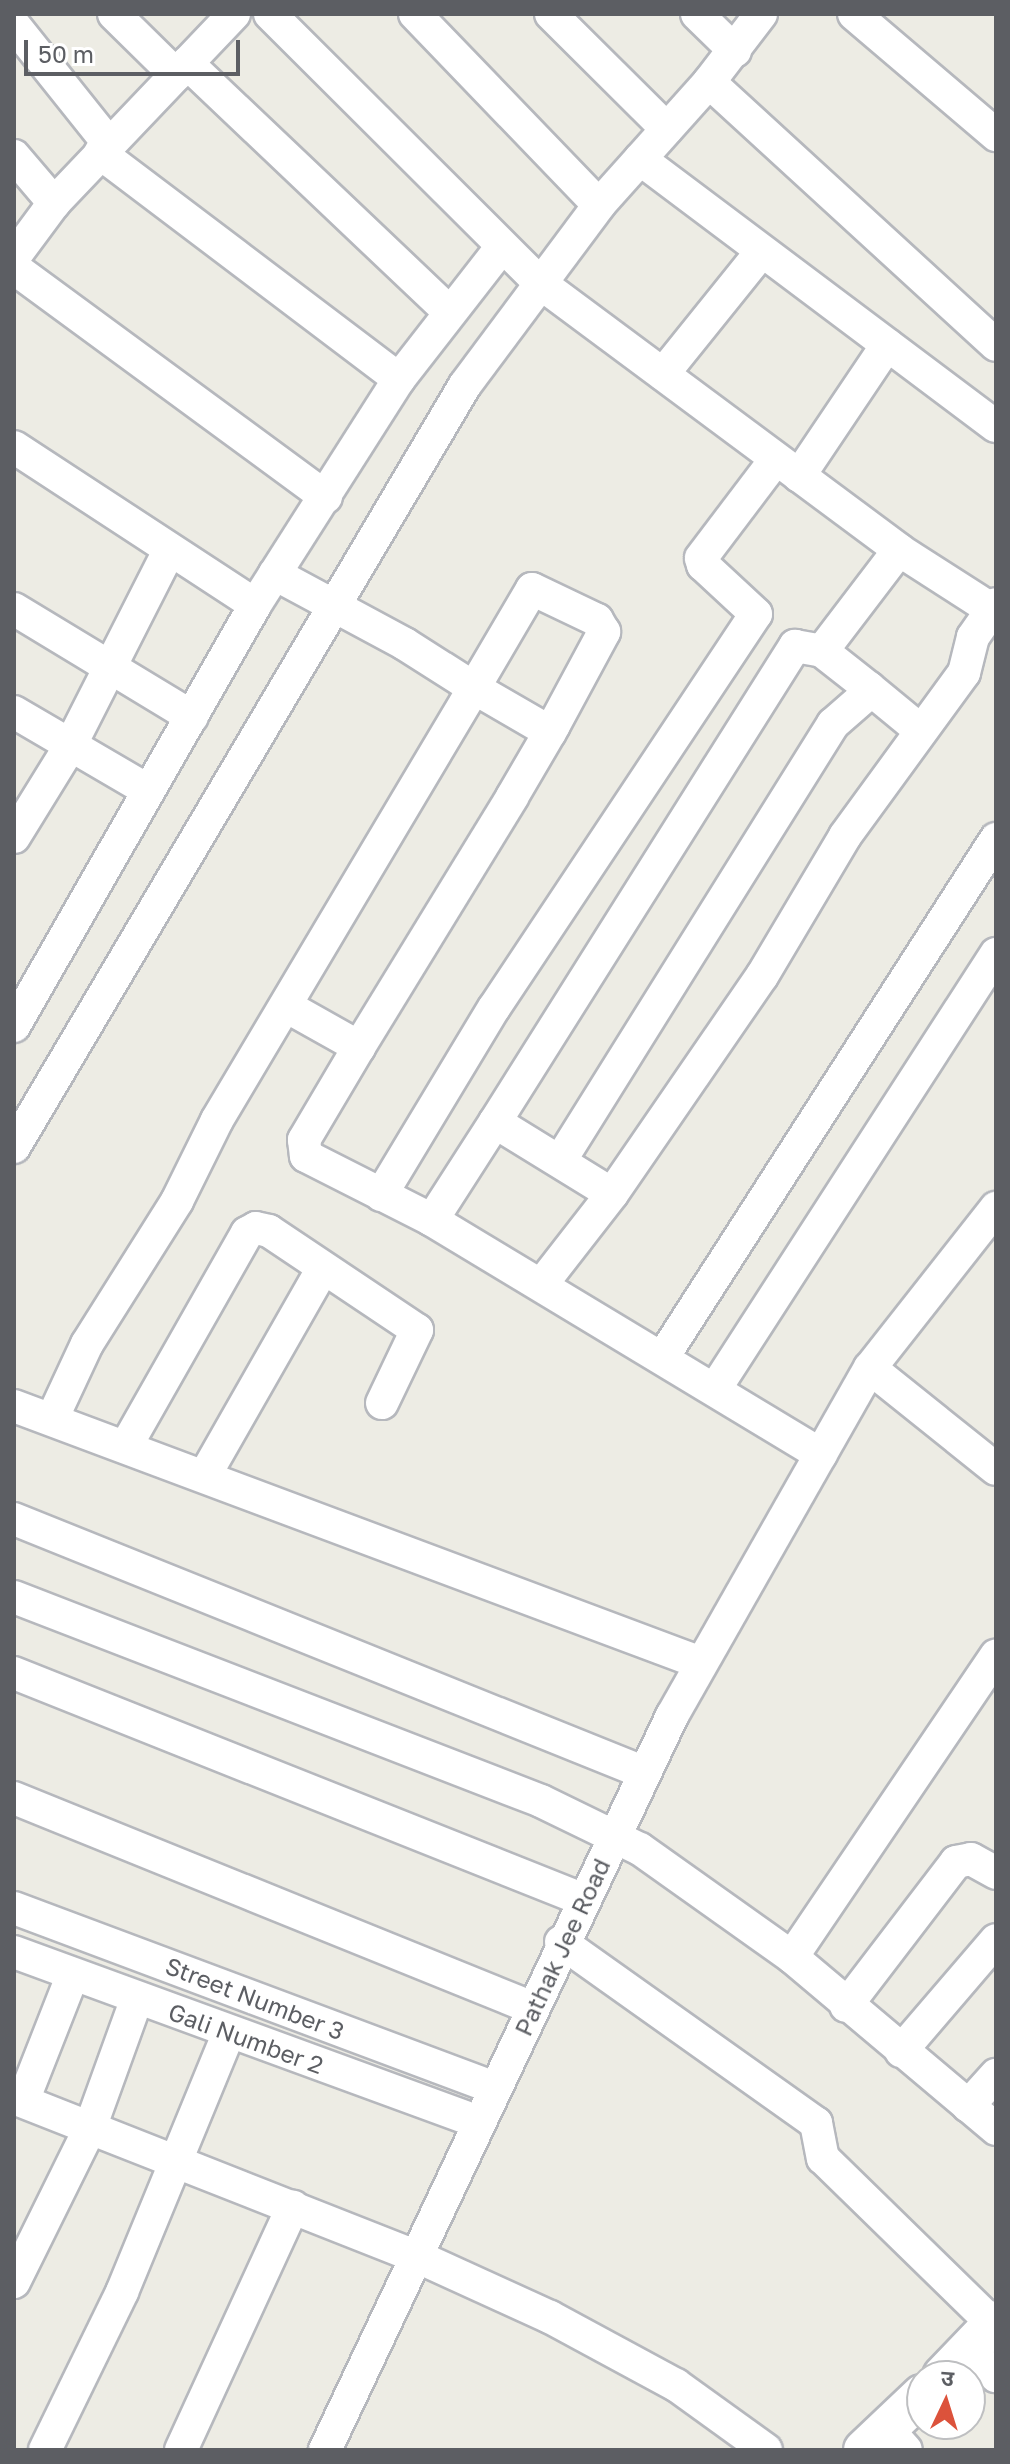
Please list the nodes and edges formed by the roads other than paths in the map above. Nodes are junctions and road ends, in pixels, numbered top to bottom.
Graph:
1 (114, 14) edge
2 (234, 14) edge
3 (270, 14) edge
4 (415, 14) edge
5 (551, 14) edge
6 (697, 14) edge
7 (761, 14) edge
8 (854, 14) edge
9 (14, 25) edge
10 (735, 51) junction
11 (182, 69) junction
12 (709, 82) junction
13 (667, 129) junction
14 (996, 135) edge
15 (104, 149) junction
16 (14, 156) edge
17 (640, 159) junction
18 (54, 203) junction
19 (599, 205) junction
20 (501, 248) junction
21 (761, 252) junction
22 (14, 257) edge
23 (14, 268) edge
24 (540, 283) junction
25 (449, 312) junction
26 (887, 345) junction
27 (996, 345) edge
28 (663, 374) junction
29 (399, 379) junction
30 (996, 426) edge
31 (14, 447) edge
32 (788, 467) junction
33 (326, 497) junction
34 (899, 550) junction
35 (169, 551) junction
36 (275, 574) junction
37 (255, 605) junction
38 (333, 606) junction
39 (994, 606) edge
40 (14, 609) edge
41 (822, 651) junction
42 (109, 667) junction
43 (474, 688) junction
44 (869, 688) junction
45 (14, 712) edge
46 (192, 717) junction
47 (920, 730) junction
48 (550, 732) junction
49 (69, 748) junction
50 (149, 791) junction
51 (14, 837) edge
52 (996, 839) edge
53 (996, 954) edge
54 (286, 1006) junction
55 (14, 1026) edge
56 (359, 1047) junction
57 (495, 1122) junction
58 (14, 1147) edge
59 (560, 1161) junction
60 (612, 1194) junction
61 (381, 1195) junction
62 (996, 1208) edge
63 (432, 1220) junction
64 (323, 1268) junction
65 (542, 1284) junction
66 (663, 1357) junction
67 (870, 1368) junction
68 (715, 1389) junction
69 (382, 1403) dead end
70 (14, 1406) edge
71 (52, 1419) junction
72 (126, 1446) junction
73 (821, 1455) junction
74 (996, 1469) edge
75 (205, 1475) junction
76 (14, 1519) edge
77 (14, 1597) edge
78 (996, 1656) edge
79 (701, 1663) junction
80 (14, 1673) edge
81 (645, 1773) junction
82 (14, 1798) edge
83 (615, 1835) junction
84 (996, 1873) edge
85 (584, 1900) junction
86 (14, 1908) edge
87 (996, 1940) edge
88 (561, 1942) junction
89 (14, 1952) edge
90 (792, 1957) junction
91 (73, 1974) junction
92 (137, 1998) junction
93 (846, 2006) junction
94 (533, 2008) junction
95 (229, 2032) junction
96 (901, 2051) junction
97 (996, 2075) edge
98 (495, 2088) junction
99 (19, 2100) edge
100 (968, 2106) junction
101 (479, 2122) junction
102 (90, 2128) junction
103 (996, 2129) edge
104 (177, 2163) junction
105 (293, 2207) junction
106 (416, 2256) junction
107 (14, 2282) edge
108 (979, 2349) edge
109 (906, 2416) edge
110 (886, 2443) edge
111 (45, 2450) edge
112 (181, 2450) edge
113 (325, 2450) edge
114 (766, 2450) edge

1 - 11 street
2 - 11 street
3 - 20 street
4 - 19 street
5 - 13 street
6 - 10 street
7 - 10 street
8 - 14 street
9 - 15 street
10 - 12 street
11 - 15 street
11 - 25 street
12 - 13 street
12 - 27 street
13 - 17 street
15 - 18 street
15 - 29 street
16 - 18 street
17 - 19 street
17 - 21 street
18 - 22 street
19 - 24 street
20 - 24 street
20 - 25 street
21 - 26 street
21 - 28 street
23 - 33 street
24 - 28 street
24 - 38 street
25 - 29 street
26 - 30 street
26 - 32 street
28 - 32 street
29 - 33 street
31 - 35 street
32 - 34 street
32 - 61 street
33 - 36 street
34 - 39 street
34 - 41 street
35 - 37 street
35 - 42 street
36 - 37 street
36 - 38 street
37 - 46 street
38 - 43 street
38 - 58 street
39 - 47 street
40 - 42 street
41 - 44 street
41 - 57 street
42 - 46 street
42 - 49 street
43 - 48 street
43 - 48 street
43 - 54 street
44 - 47 street
44 - 59 street
45 - 49 street
46 - 50 street
47 - 60 street
48 - 56 street
49 - 50 street
49 - 51 street
50 - 55 street
52 - 66 street
53 - 68 street
54 - 56 street
54 - 71 street
56 - 61 street
57 - 59 street
57 - 63 street
59 - 60 street
60 - 65 street
61 - 63 street
62 - 67 street, Pathak Jee Road
63 - 65 street
64 - 69 street
64 - 72 street
64 - 75 street
65 - 66 street
66 - 68 street
67 - 73 street, Pathak Jee Road
67 - 74 street
68 - 73 street
70 - 71 street
71 - 72 street
72 - 75 street
73 - 79 street, Pathak Jee Road
75 - 79 street
76 - 81 street
77 - 83 street
78 - 90 street
79 - 81 street, Pathak Jee Road
80 - 85 street
81 - 83 street, Pathak Jee Road
82 - 94 street
83 - 85 street, Pathak Jee Road
83 - 90 street
84 - 93 street
85 - 88 street, Pathak Jee Road
86 - 98 street, Street Number 3
87 - 96 street
88 - 94 street, Pathak Jee Road
88 - 108 street
89 - 91 street, Gali Number 2
90 - 93 street
91 - 92 street, Gali Number 2
91 - 99 street
92 - 95 street, Gali Number 2
92 - 102 street
93 - 96 street
94 - 98 street, Pathak Jee Road
95 - 101 street, Gali Number 2
95 - 104 street
96 - 100 street
97 - 100 street
98 - 101 street, Pathak Jee Road
99 - 102 street
100 - 103 street
101 - 106 street, Pathak Jee Road
102 - 104 street
102 - 107 street
104 - 105 street
104 - 111 street
105 - 106 street
105 - 112 street
106 - 113 street, Pathak Jee Road
106 - 114 street
109 - 110 street

